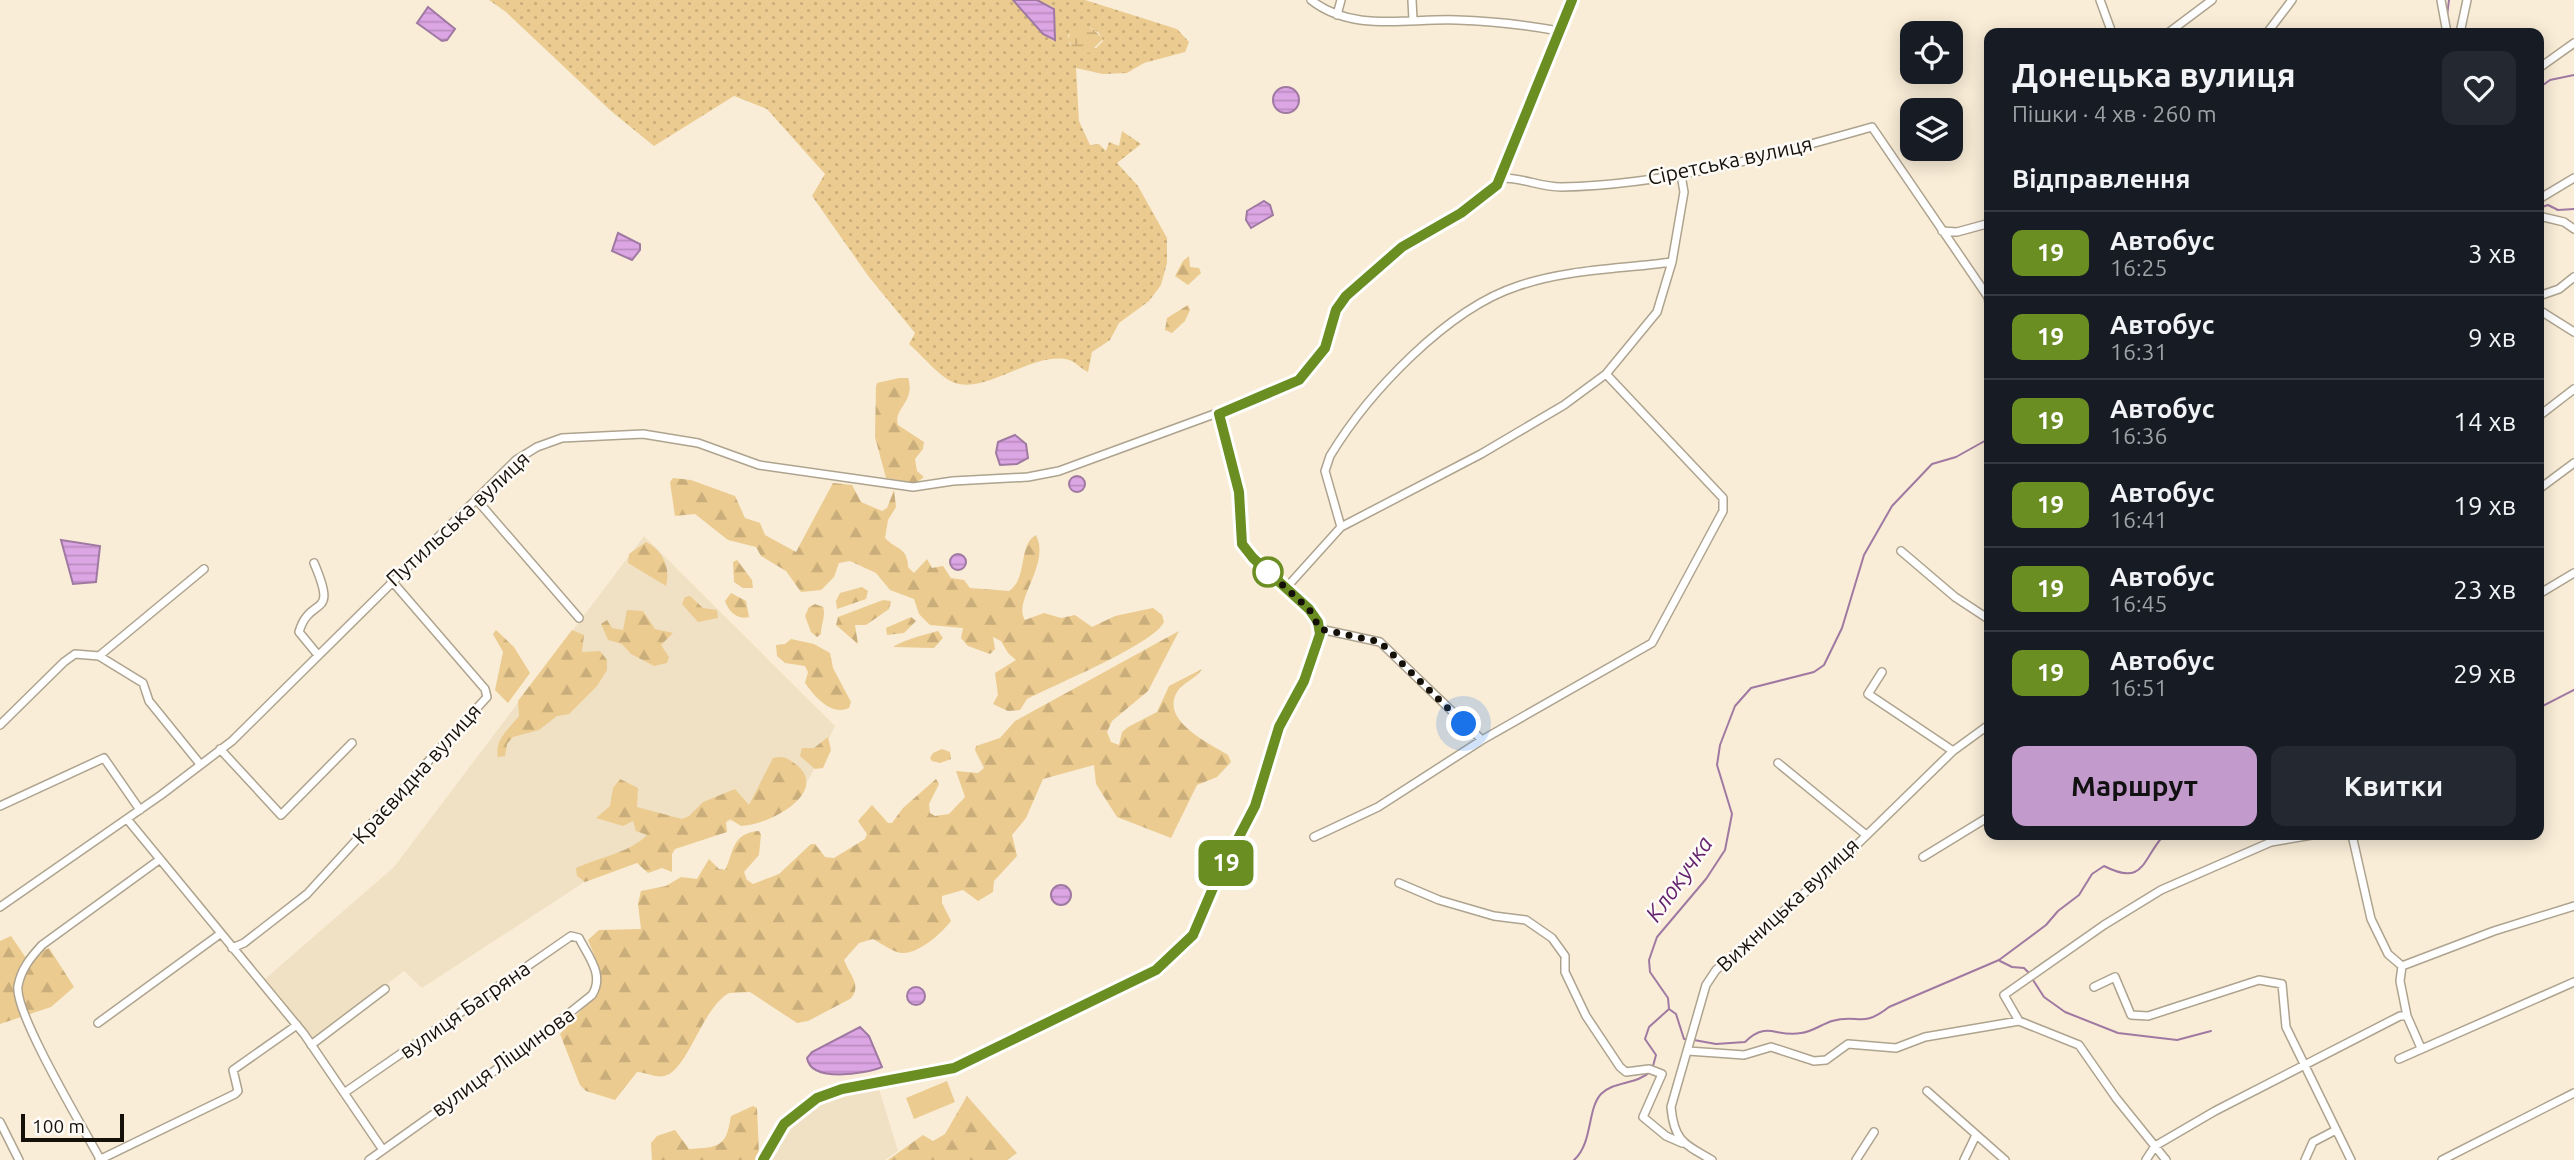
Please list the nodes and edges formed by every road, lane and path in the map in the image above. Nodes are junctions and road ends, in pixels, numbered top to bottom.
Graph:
1 (1311, 0) edge
2 (1341, 0) edge
3 (1412, 0) edge
4 (1572, 0) edge
5 (2100, 0) edge
6 (2212, 0) edge
7 (2292, 0) edge
8 (2441, 0) edge
9 (2467, 0) edge
10 (1337, 15) junction
11 (1413, 20) junction
12 (2110, 28) edge
13 (2175, 28) edge
14 (2271, 28) edge
15 (2445, 28) edge
16 (2461, 28) edge
17 (1559, 31) junction
18 (2574, 43) edge
19 (2544, 64) edge
20 (1681, 175) junction
21 (1503, 178) junction
22 (2574, 178) edge
23 (2544, 196) edge
24 (2544, 217) edge
25 (1984, 225) edge
26 (2574, 229) edge
27 (1942, 231) junction
28 (1672, 262) junction
29 (2574, 277) edge
30 (1984, 292) edge
31 (2544, 294) edge
32 (2544, 313) edge
33 (2574, 332) edge
34 (1606, 374) junction
35 (2574, 389) edge
36 (2544, 412) edge
37 (1219, 414) junction
38 (2574, 463) edge
39 (2544, 485) edge
40 (476, 499) junction
41 (1341, 527) junction
42 (1901, 551) dead end
43 (314, 563) dead end
44 (204, 569) dead end
45 (2574, 573) edge
46 (391, 580) junction
47 (1286, 588) junction
48 (2544, 590) edge
49 (1984, 616) edge
50 (579, 618) dead end
51 (1320, 629) junction
52 (318, 655) junction
53 (99, 656) junction
54 (1882, 672) dead end
55 (0, 725) edge
56 (1984, 728) edge
57 (1482, 740) junction
58 (352, 743) dead end
59 (220, 749) junction
60 (1953, 751) junction
61 (1778, 763) dead end
62 (200, 764) junction
63 (0, 806) edge
64 (140, 810) junction
65 (127, 818) junction
66 (1984, 821) edge
67 (1865, 834) junction
68 (1314, 836) dead end
69 (2280, 840) edge
70 (2353, 840) edge
71 (1923, 857) dead end
72 (159, 859) junction
73 (1399, 883) dead end
74 (2574, 906) edge
75 (0, 907) edge
76 (220, 934) junction
77 (583, 945) joint
78 (232, 948) junction
79 (2402, 967) junction
80 (2574, 982) edge
81 (2094, 986) dead end
82 (385, 989) dead end
83 (2407, 1016) junction
84 (2019, 1021) junction
85 (98, 1023) dead end
86 (297, 1025) junction
87 (311, 1045) junction
88 (2421, 1048) junction
89 (1689, 1049) junction
90 (2399, 1059) dead end
91 (2303, 1066) junction
92 (1927, 1091) dead end
93 (344, 1093) junction
94 (2574, 1093) edge
95 (0, 1122) edge
96 (2336, 1130) junction
97 (1874, 1132) dead end
98 (1976, 1135) junction
99 (1686, 1145) junction
100 (2155, 1146) junction
101 (383, 1150) junction
102 (105, 1159) edge
103 (19, 1160) edge
104 (369, 1160) edge
105 (763, 1160) edge
106 (1712, 1160) edge
107 (1856, 1160) edge
108 (1964, 1160) edge
109 (2005, 1160) edge
110 (2146, 1160) edge
111 (2166, 1160) edge
112 (2305, 1160) edge
113 (2351, 1160) edge
114 (2442, 1160) edge

1 - 10 street
2 - 10 street
3 - 11 street
4 - 17 street
5 - 12 street
6 - 13 street
7 - 14 street
8 - 15 street
9 - 16 street
10 - 11 street
11 - 17 street
17 - 21 street
18 - 19 street
20 - 21 street, Сіретська вулиця
20 - 27 street, Сіретська вулиця
20 - 28 street
21 - 37 street, Путильська вулиця
22 - 23 street
24 - 26 street
25 - 27 street
27 - 30 street
28 - 34 street
28 - 41 street
29 - 31 street
32 - 33 street
34 - 41 street
34 - 57 street
35 - 36 street
37 - 40 street, Путильська вулиця
37 - 47 street
38 - 39 street
40 - 46 street, Путильська вулиця
40 - 50 street
41 - 47 street
42 - 49 street
43 - 52 street
44 - 53 street
45 - 48 street
46 - 52 street, Путильська вулиця
46 - 78 street, Краєвидна вулиця
47 - 51 street
51 - 57 street
51 - 105 street
52 - 59 street, Путильська вулиця
53 - 55 street
53 - 62 street
54 - 60 street
56 - 60 street, Вижницька вулиця
57 - 68 street
58 - 59 street
59 - 62 street, Путильська вулиця
60 - 67 street, Вижницька вулиця
61 - 67 street
62 - 64 street, Путильська вулиця
63 - 64 street
64 - 65 street, Путильська вулиця
65 - 72 street
65 - 75 street, Путильська вулиця
66 - 71 street
67 - 89 street, Вижницька вулиця
69 - 84 street
70 - 79 street
72 - 76 street
72 - 102 street
73 - 99 street
74 - 79 street
76 - 78 street
76 - 85 street
77 - 93 street, вулиця Багряна
77 - 101 street, вулиця Ліщинова
78 - 86 street
79 - 83 street
80 - 88 street
81 - 91 street
82 - 87 street
83 - 88 street
83 - 91 street
84 - 89 street
84 - 100 street
86 - 87 street
86 - 102 street
87 - 93 street
88 - 90 street
89 - 99 street, Вижницька вулиця
91 - 96 street
91 - 100 street
92 - 98 street
93 - 101 street
94 - 114 street
95 - 103 street
96 - 112 street
96 - 113 street
97 - 107 street
98 - 108 street
98 - 109 street
99 - 106 street
100 - 110 street
100 - 111 street
101 - 104 street, вулиця Ліщинова

